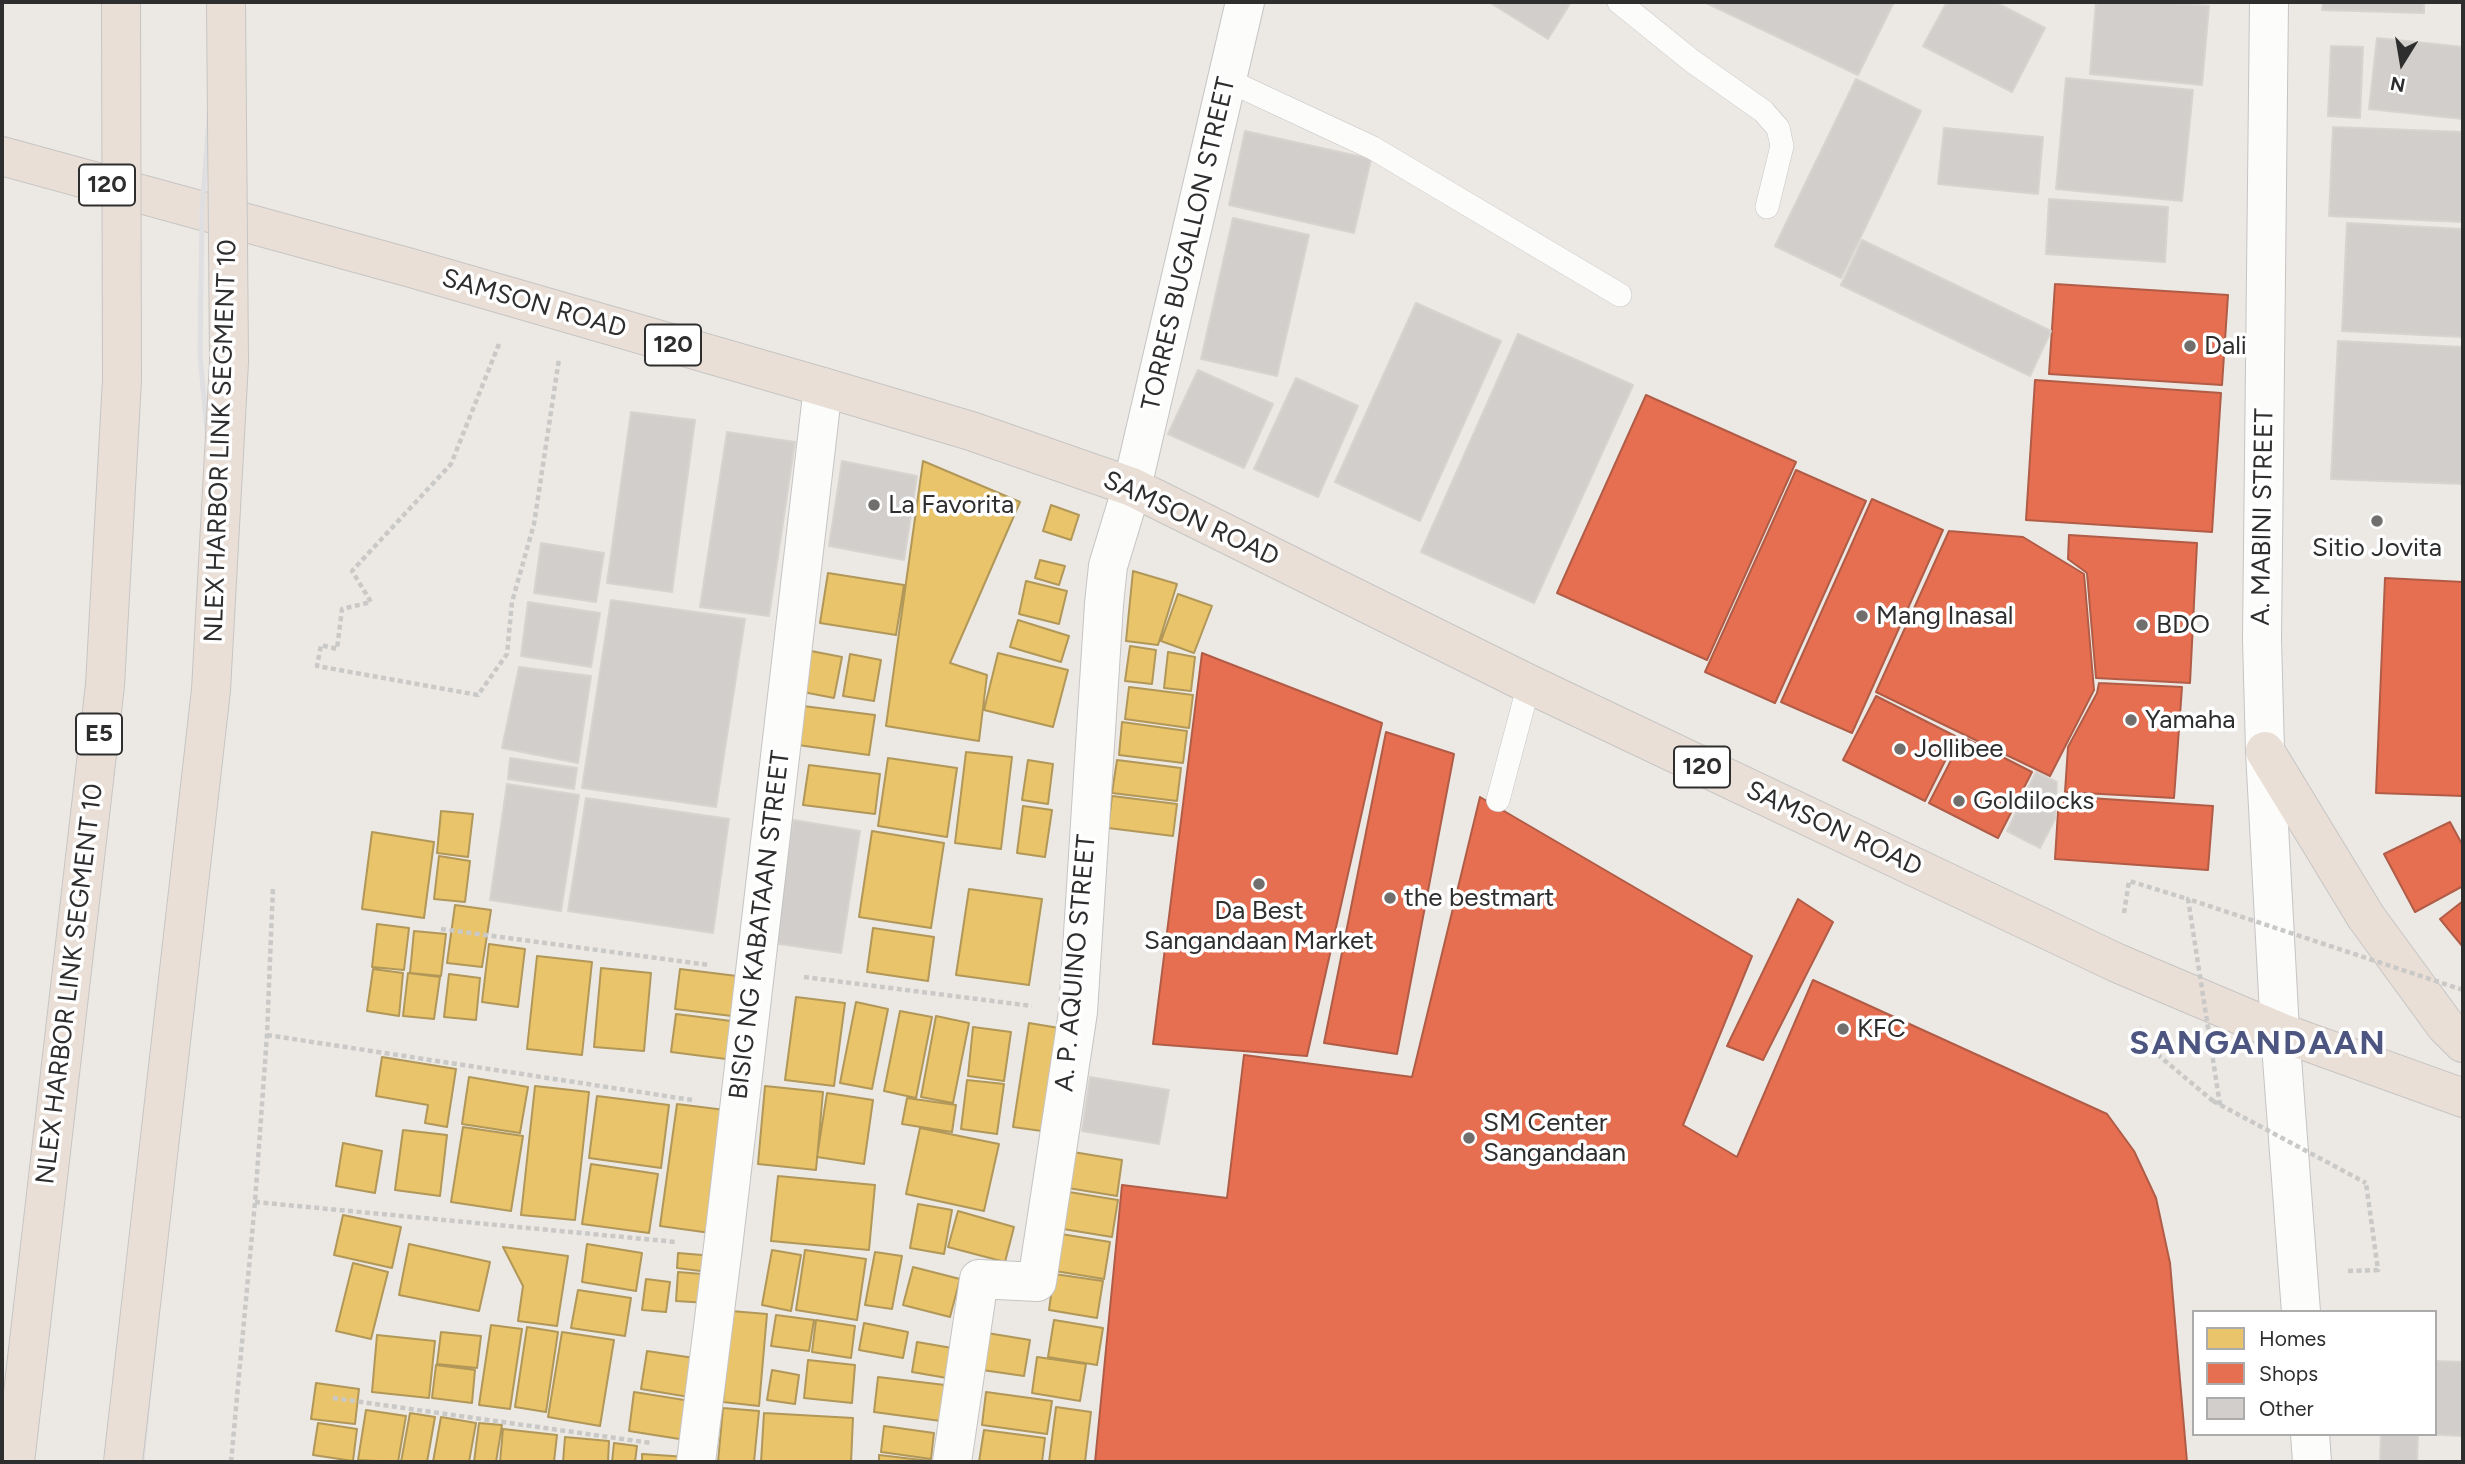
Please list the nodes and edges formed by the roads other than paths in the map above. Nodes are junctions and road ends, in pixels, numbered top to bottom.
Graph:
1 (121, 2) edge
2 (226, 2) edge
3 (1245, 2) edge
4 (1619, 2) edge
5 (2269, 2) edge
6 (1227, 80) junction
7 (2, 156) edge
8 (1767, 207) dead end
9 (1620, 295) dead end
10 (824, 387) junction
11 (1132, 487) junction
12 (1529, 684) junction
13 (2265, 751) junction
14 (1498, 800) dead end
15 (2280, 1032) junction
16 (2463, 1043) edge
17 (2463, 1098) edge
18 (2301, 1310) edge
19 (2310, 1436) edge
20 (697, 1456) edge
21 (15, 1462) edge
22 (123, 1462) edge
23 (952, 1462) edge
24 (2312, 1462) edge

1 - 21 highway, NLEX HARBOR LINK SEGMENT 10 / E5, bridge
2 - 22 highway, NLEX HARBOR LINK SEGMENT 10, bridge
3 - 6 street, TORRES BUGALLON STREET
4 - 8 lane
5 - 13 street, A. MABINI STREET
6 - 9 lane
6 - 11 street, TORRES BUGALLON STREET
7 - 10 highway, SAMSON ROAD / 120
10 - 11 highway, SAMSON ROAD / 120
10 - 20 street, BISIG NG KABATAAN STREET
11 - 12 highway, SAMSON ROAD / 120
11 - 23 street, A. P. AQUINO STREET
12 - 14 lane
12 - 15 highway, SAMSON ROAD / 120
13 - 15 street, A. MABINI STREET
13 - 16 highway
15 - 17 highway, 120
15 - 18 street, A. MABINI STREET
19 - 24 street

